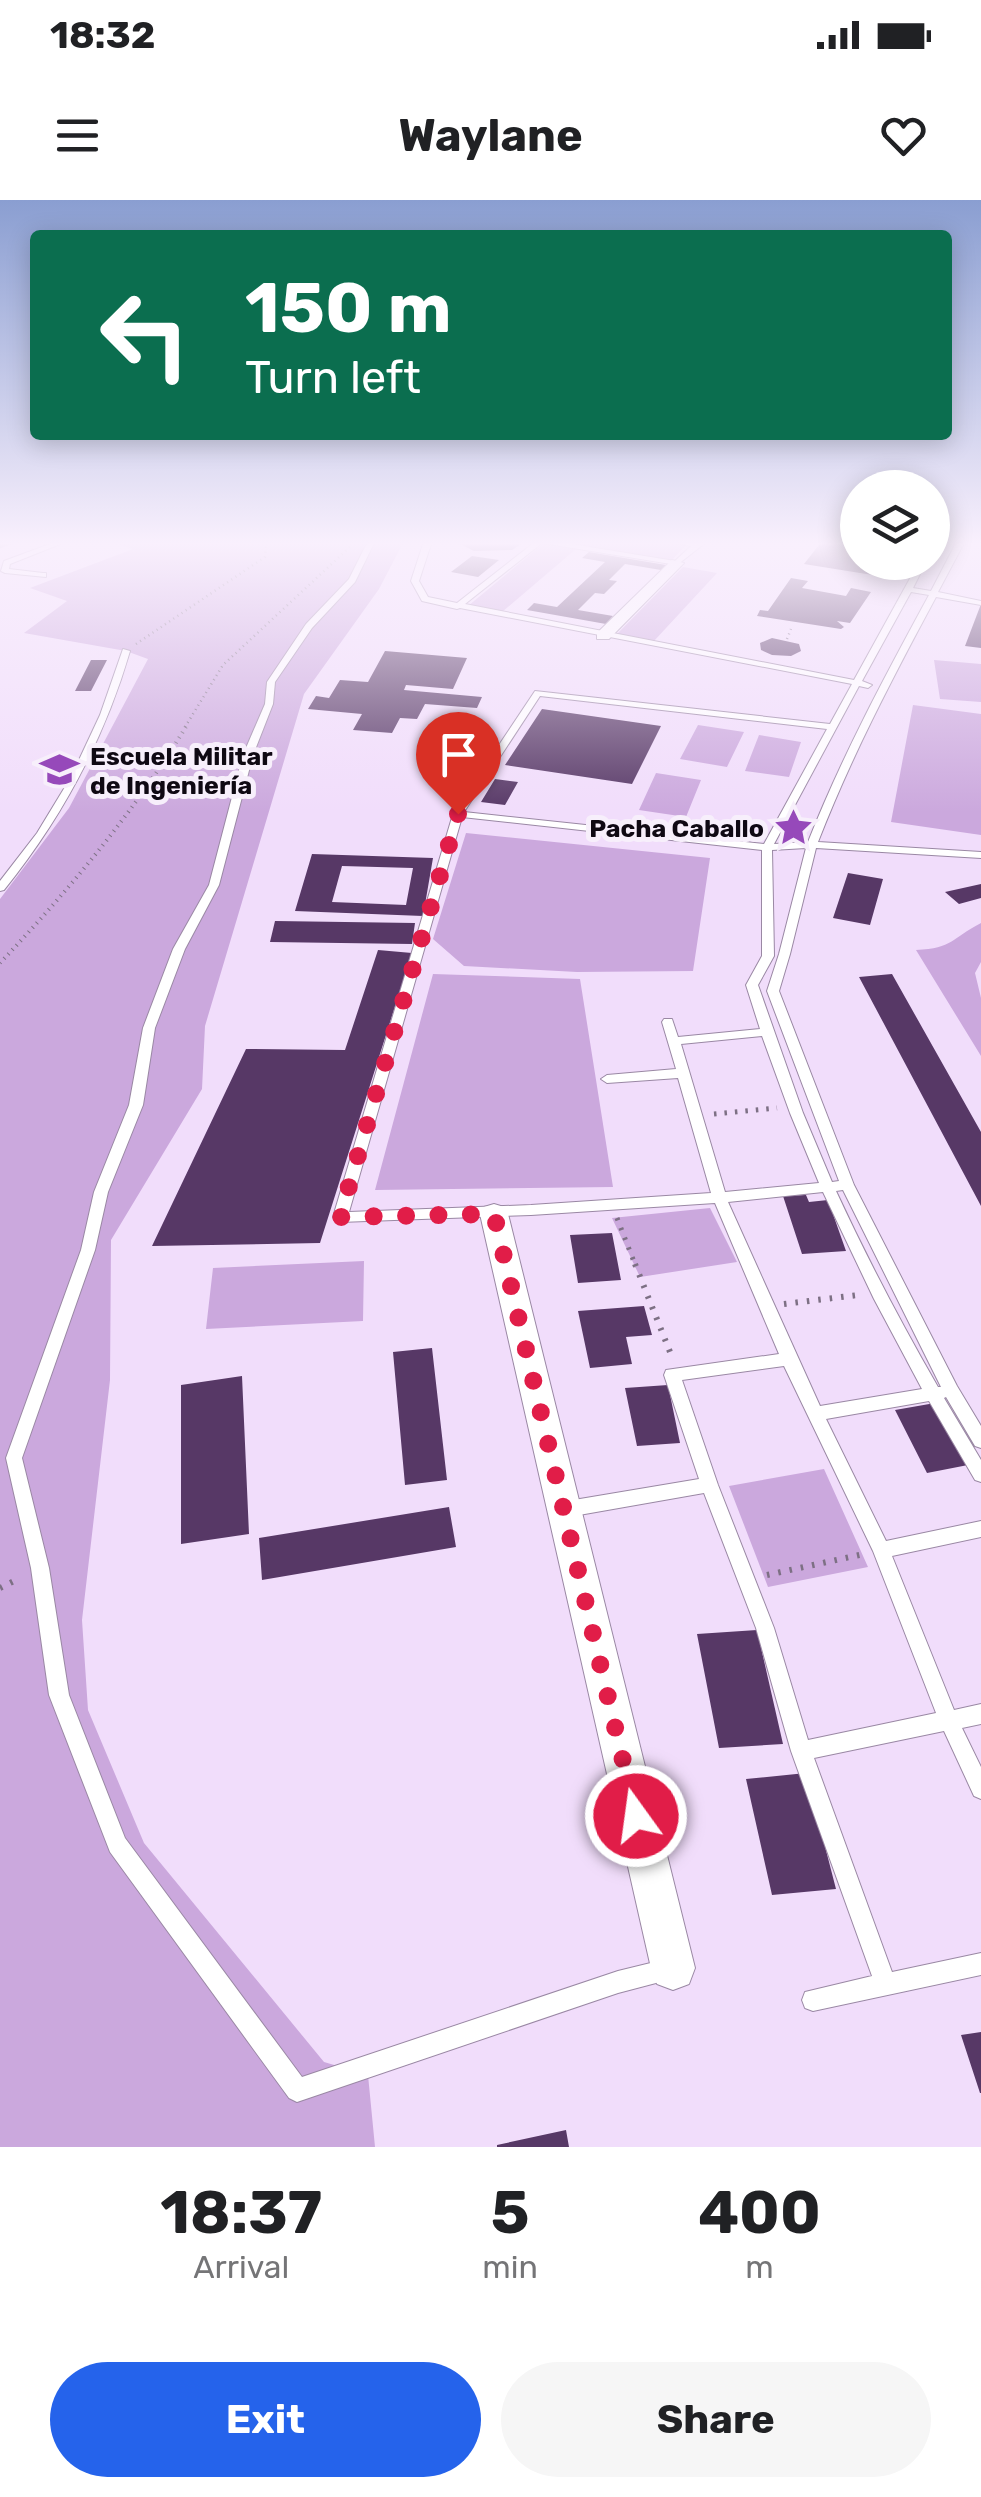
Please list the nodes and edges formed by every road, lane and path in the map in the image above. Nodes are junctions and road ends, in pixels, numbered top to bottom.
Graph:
1 (154, 632) edge
2 (258, 632) edge
3 (306, 632) edge
4 (582, 632) edge
5 (608, 632) edge
6 (791, 632) edge
7 (886, 632) edge
8 (914, 632) edge
9 (604, 636) junction
10 (787, 639) dead end
11 (126, 651) joint
12 (859, 684) junction
13 (883, 688) junction
14 (833, 726) junction
15 (458, 814) junction
16 (812, 845) junction
17 (767, 848) junction
18 (981, 855) edge
19 (0, 888) edge
20 (0, 963) edge
21 (668, 1022) dead end
22 (766, 1032) junction
23 (674, 1041) junction
24 (683, 1073) junction
25 (607, 1079) dead end
26 (795, 1107) junction
27 (695, 1115) junction
28 (847, 1185) junction
29 (828, 1187) junction
30 (720, 1198) junction
31 (612, 1206) junction
32 (494, 1214) junction
33 (880, 1292) junction
34 (767, 1307) junction
35 (790, 1359) junction
36 (672, 1374) junction
37 (951, 1391) junction
38 (932, 1394) junction
39 (815, 1414) junction
40 (981, 1441) edge
41 (981, 1476) edge
42 (709, 1485) junction
43 (561, 1510) junction
44 (981, 1529) edge
45 (881, 1550) junction
46 (746, 1579) junction
47 (981, 1714) edge
48 (949, 1721) junction
49 (801, 1751) junction
50 (981, 1789) edge
51 (981, 1964) edge
52 (673, 1968) joint
53 (886, 1985) junction
54 (813, 2000) dead end

1 - 11 path
2 - 20 path
3 - 52 lane
4 - 9 lane
5 - 9 street
6 - 10 path
7 - 12 lane
8 - 13 lane
9 - 12 lane
11 - 19 lane
12 - 13 lane
12 - 14 lane
13 - 16 lane
14 - 15 lane
14 - 17 lane
15 - 17 lane
15 - 32 lane
16 - 17 lane
16 - 18 lane
16 - 28 lane
17 - 22 lane
21 - 23 lane
22 - 23 lane
22 - 26 lane
23 - 24 lane
24 - 25 lane
24 - 27 lane
26 - 27 path
26 - 29 lane
27 - 30 lane
28 - 29 lane
28 - 37 lane
29 - 30 lane
29 - 33 lane
30 - 31 lane
30 - 34 lane
31 - 32 lane
31 - 36 path
32 - 43 street
33 - 34 path
33 - 38 lane
34 - 35 lane
35 - 36 lane
35 - 39 lane
36 - 42 lane
37 - 38 lane
37 - 40 lane
38 - 39 lane
38 - 41 lane
39 - 45 lane
42 - 43 lane
42 - 46 lane
43 - 52 street
44 - 45 lane
45 - 46 path
45 - 48 lane
46 - 49 lane
47 - 48 lane
48 - 49 lane
48 - 50 lane
49 - 53 lane
51 - 53 lane
53 - 54 lane

